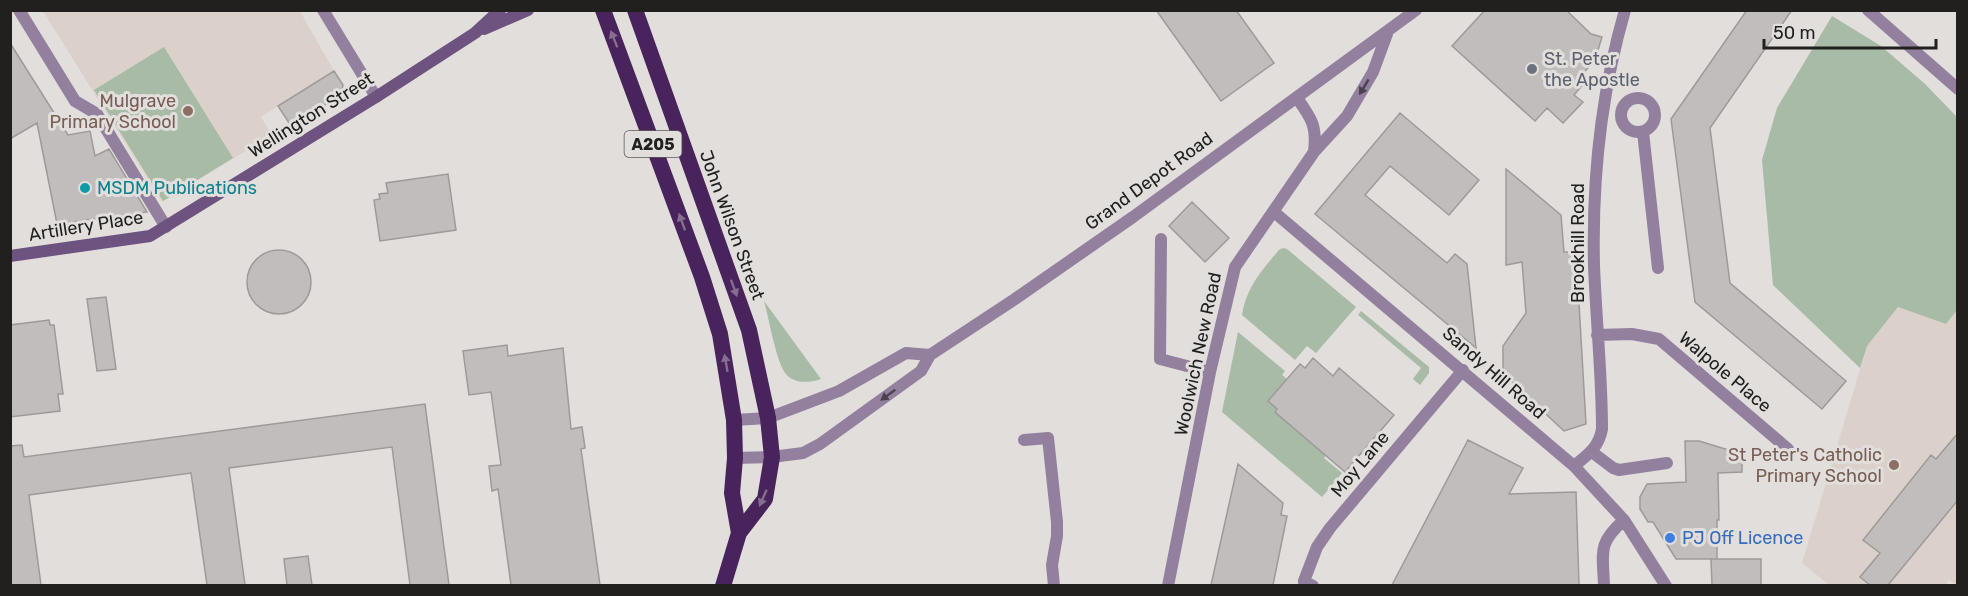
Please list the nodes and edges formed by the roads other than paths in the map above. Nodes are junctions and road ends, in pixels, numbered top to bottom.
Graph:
1 (19, 10) edge
2 (323, 10) edge
3 (500, 10) edge
4 (528, 10) edge
5 (603, 10) edge
6 (635, 10) edge
7 (1416, 10) edge
8 (1625, 10) edge
9 (1868, 10) edge
10 (475, 33) junction
11 (1387, 33) junction
12 (1958, 89) edge
13 (376, 97) junction
14 (1297, 98) junction
15 (1603, 109) junction
16 (1621, 112) junction
17 (1643, 132) junction
18 (1314, 152) junction
19 (1275, 212) junction
20 (166, 227) junction
21 (1161, 239) dead end
22 (10, 256) edge
23 (1658, 268) dead end
24 (1597, 335) junction
25 (930, 355) junction
26 (1463, 370) junction
27 (1210, 372) junction
28 (768, 418) junction
29 (734, 420) junction
30 (1024, 440) dead end
31 (1788, 449) dead end
32 (1592, 452) junction
33 (772, 457) junction
34 (735, 458) junction
35 (1667, 463) dead end
36 (1575, 466) junction
37 (1624, 520) junction
38 (739, 533) junction
39 (723, 585) edge
40 (1054, 585) edge
41 (1168, 585) edge
42 (1313, 585) edge
43 (1604, 585) edge
44 (1666, 585) edge

1 - 20 street
2 - 13 street
3 - 10 main road, Wellington Street
4 - 10 main road, Wellington Street
29 -> 5 highway, A205
6 -> 28 highway, John Wilson Street / A205
7 - 11 street
8 - 15 street, Brookhill Road
9 - 12 street
10 - 13 main road, Wellington Street
11 - 14 street, Grand Depot Road
11 -> 18 street, Woolwich New Road
13 - 20 main road, Wellington Street
14 - 18 street
14 - 25 street, Grand Depot Road
15 - 16 street
15 - 24 street, Brookhill Road
16 - 17 street
16 - 17 street
17 - 23 street
18 - 19 street, Woolwich New Road
19 - 26 street, Sandy Hill Road
19 - 27 street, Woolwich New Road
20 - 22 main road, Artillery Place
21 - 27 street
24 - 31 street, Walpole Place
24 - 32 street, Brookhill Road
25 - 28 street
25 -> 33 street, Grand Depot Road
26 - 36 street, Sandy Hill Road
26 - 42 street, Moy Lane
27 - 41 street, Woolwich New Road
28 - 29 street
28 - 33 highway, John Wilson Street / A205
29 - 34 highway, A205
30 - 40 street
32 - 35 street
32 - 36 street
33 - 34 street, Grand Depot Road
33 -> 38 highway, A205
34 - 38 highway, A205
36 - 37 street, Sandy Hill Road
37 - 43 street
37 - 44 street, Sandy Hill Road
38 - 39 highway, A205

